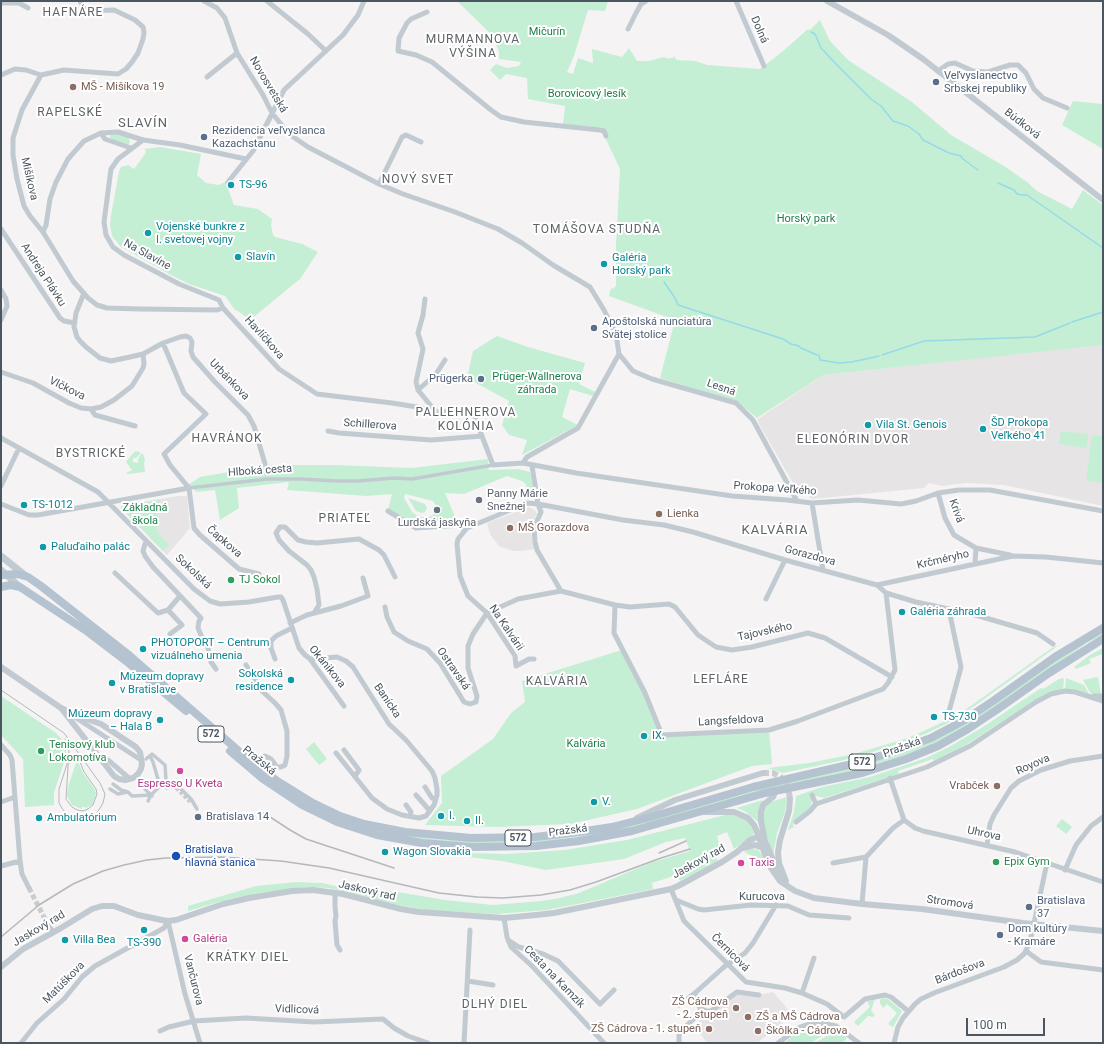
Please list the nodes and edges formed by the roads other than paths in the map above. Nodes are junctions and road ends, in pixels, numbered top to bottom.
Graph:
1 (80, 1) edge
2 (204, 1) edge
3 (267, 1) edge
4 (364, 1) edge
5 (646, 1) edge
6 (736, 1) edge
7 (827, 1) edge
8 (1, 3) edge
9 (28, 8) dead end
10 (427, 12) dead end
11 (628, 29) dead end
12 (403, 48) dead end
13 (326, 51) junction
14 (398, 51) junction
15 (238, 53) junction
16 (764, 66) dead end
17 (938, 71) junction
18 (1, 75) edge
19 (41, 75) junction
20 (207, 77) dead end
21 (291, 89) dead end
22 (284, 90) junction
23 (1068, 108) dead end
24 (272, 113) junction
25 (101, 133) junction
26 (606, 136) dead end
27 (143, 140) junction
28 (421, 142) dead end
29 (131, 148) junction
30 (246, 159) junction
31 (228, 182) dead end
32 (379, 184) junction
33 (1103, 200) edge
34 (1, 229) edge
35 (43, 232) junction
36 (1, 290) edge
37 (84, 293) junction
38 (425, 299) dead end
39 (223, 308) junction
40 (1, 320) edge
41 (75, 323) junction
42 (163, 343) junction
43 (142, 354) junction
44 (620, 354) junction
45 (445, 360) dead end
46 (1, 372) edge
47 (418, 390) junction
48 (91, 409) junction
49 (436, 412) junction
50 (135, 426) dead end
51 (328, 431) dead end
52 (482, 436) junction
53 (1, 438) edge
54 (19, 448) junction
55 (523, 463) junction
56 (265, 464) dead end
57 (493, 465) junction
58 (532, 466) junction
59 (1, 486) edge
60 (189, 488) junction
61 (938, 493) junction
62 (797, 500) junction
63 (109, 503) junction
64 (812, 503) junction
65 (1, 504) edge
66 (538, 504) junction
67 (388, 511) dead end
68 (1103, 511) edge
69 (464, 530) junction
70 (147, 542) junction
71 (976, 548) junction
72 (1, 556) edge
73 (1013, 556) junction
74 (785, 560) junction
75 (975, 563) junction
76 (1103, 563) edge
77 (823, 570) junction
78 (2, 573) edge
79 (115, 573) dead end
80 (259, 574) dead end
81 (28, 577) junction
82 (395, 577) dead end
83 (363, 578) dead end
84 (877, 585) junction
85 (1, 587) edge
86 (20, 587) junction
87 (561, 591) junction
88 (886, 593) junction
89 (180, 596) junction
90 (766, 599) dead end
91 (256, 601) joint
92 (615, 605) junction
93 (385, 607) dead end
94 (168, 610) junction
95 (949, 610) junction
96 (314, 613) junction
97 (487, 613) junction
98 (291, 625) junction
99 (1103, 628) edge
100 (170, 634) dead end
101 (1103, 639) edge
102 (1053, 644) dead end
103 (275, 659) dead end
104 (310, 659) junction
105 (534, 659) dead end
106 (246, 665) dead end
107 (1, 667) edge
108 (216, 669) dead end
109 (892, 677) junction
110 (1091, 696) junction
111 (1103, 696) edge
112 (1103, 701) edge
113 (344, 706) dead end
114 (61, 708) junction
115 (947, 719) dead end
116 (1, 745) edge
117 (344, 750) dead end
118 (336, 753) dead end
119 (1103, 756) edge
120 (146, 758) junction
121 (256, 765) junction
122 (763, 773) tunnel mouth
123 (355, 776) junction
124 (890, 778) junction
125 (166, 780) junction
126 (113, 784) dead end
127 (142, 786) dead end
128 (160, 786) junction
129 (167, 788) dead end
130 (176, 788) tunnel mouth
131 (425, 788) dead end
132 (110, 789) dead end
133 (776, 790) junction
134 (128, 792) junction
135 (416, 795) dead end
136 (812, 795) dead end
137 (152, 796) junction
138 (15, 797) junction
139 (436, 799) junction
140 (790, 799) tunnel mouth
141 (148, 801) dead end
142 (1, 802) edge
143 (190, 802) dead end
144 (816, 804) junction
145 (406, 805) dead end
146 (430, 811) junction
147 (698, 812) junction
148 (410, 816) junction
149 (1103, 816) edge
150 (904, 820) junction
151 (630, 822) junction
152 (796, 822) dead end
153 (758, 836) junction
154 (765, 841) junction
155 (987, 845) junction
156 (762, 848) junction
157 (739, 850) junction
158 (866, 857) junction
159 (20, 861) junction
160 (833, 863) dead end
161 (1047, 863) junction
162 (1, 866) edge
163 (1066, 870) junction
164 (786, 881) junction
165 (1103, 882) edge
166 (30, 888) tunnel mouth
167 (671, 889) junction
168 (796, 891) junction
169 (335, 893) junction
170 (676, 900) junction
171 (862, 904) junction
172 (776, 905) junction
173 (504, 918) junction
174 (849, 918) dead end
175 (46, 921) tunnel mouth
176 (168, 921) junction
177 (1033, 924) junction
178 (470, 930) dead end
179 (1103, 931) edge
180 (53, 932) junction
181 (508, 940) junction
182 (340, 950) dead end
183 (1026, 951) junction
184 (814, 958) dead end
185 (1, 968) edge
186 (1103, 970) edge
187 (468, 980) junction
188 (493, 985) dead end
189 (614, 990) dead end
190 (695, 993) junction
191 (802, 993) junction
192 (759, 995) dead end
193 (678, 1005) dead end
194 (700, 1008) junction
195 (908, 1012) junction
196 (194, 1021) junction
197 (160, 1031) dead end
198 (20, 1043) edge
199 (200, 1043) edge
200 (428, 1043) edge
201 (464, 1043) edge
202 (604, 1043) edge
203 (679, 1043) edge
204 (778, 1043) edge
205 (859, 1043) edge
206 (894, 1043) edge

1 - 19 street
2 - 15 street, Novosvetská
3 - 13 street
4 - 13 street
5 - 11 street
6 - 16 street, Dolná
7 - 17 street, Búdková
8 - 9 street
10 - 14 street
12 - 14 street
13 - 22 street
14 - 26 street
15 - 20 street
15 - 24 street, Novosvetská
17 - 23 street
17 - 33 street, Búdková
18 - 19 street
19 - 35 street, Mišíkova
21 - 22 street
22 - 24 street
24 - 30 street
24 - 32 street, Novosvetská
25 - 27 street
25 - 29 street
25 - 35 street
27 - 29 street, Na Slavíne
27 - 30 street
28 - 32 street
29 - 39 street, Na Slavíne
30 - 31 street
32 - 44 street, Novosvetská
34 - 41 street, Andreja Plávku
35 - 37 street, Mišíkova
36 - 40 street
37 - 39 street
37 - 41 street
38 - 47 street
39 - 49 street, Havlíčkova
41 - 43 street
42 - 43 street
42 - 56 street, Urbánkova
42 - 60 street
43 - 48 street, Vlčkova
44 - 55 street
44 - 62 street, Lesná
45 - 47 street
46 - 48 street, Vlčkova
47 - 49 street
48 - 50 street
49 - 52 street, Havlíčkova
51 - 52 street, Schillerova
52 - 57 street, Havlíčkova
53 - 54 street, Sokolská
54 - 59 street
54 - 63 street, Sokolská
55 - 57 street, Prokopa Veľkého
55 - 58 street, Prokopa Veľkého
57 - 60 street, Hlboká cesta
58 - 62 street, Prokopa Veľkého
58 - 66 street
60 - 63 street, Hlboká cesta
60 - 80 street, Čapkova
61 - 64 street, Prokopa Veľkého
61 - 68 street, Prokopa Veľkého
61 - 71 street, Krivá
62 - 64 street, Prokopa Veľkého
63 - 65 street, Hlboká cesta
63 - 70 street, Sokolská
64 - 77 street
66 - 69 street, Gorazdova
66 - 74 street, Gorazdova
66 - 87 street
67 - 69 street
69 - 97 street, Na Kalvárii
70 - 89 street
70 - 91 street, Sokolská
71 - 73 street, Krčméryho
71 - 75 street
72 - 81 main road, Pražská
73 - 75 street, Krčméryho
73 - 76 street, Krčméryho
74 - 77 street, Gorazdova
74 - 90 street
75 - 84 street, Krčméryho
77 - 84 street, Gorazdova
78 - 81 main road, Pražská / 572
78 - 86 main road, Pražská
79 - 94 street
81 - 121 main road, Pražská / 572
82 - 96 street
83 - 96 street
84 - 88 street, Gorazdova
85 - 86 main road
86 - 147 main road, Pražská / 572
87 - 92 street, Tajovského
87 - 97 street, Tajovského
88 - 95 street, Gorazdova
88 - 109 street
89 - 94 street
89 - 108 street
91 - 98 street, Okánikova
92 - 109 street, Tajovského
92 - 109 street, Langsfeldova
93 - 97 street, Ostravská
94 - 100 street
95 - 102 street, Gorazdova
95 - 115 street
96 - 98 street
97 - 105 street, Na Kalvárii
98 - 103 street
98 - 104 street, Okánikova
99 - 151 main road, Pražská / 572
101 - 133 main road, Pražská / 572
104 - 113 street, Okánikova
104 - 139 street, Banícka
106 - 121 street
107 - 114 street
110 - 111 street
110 - 112 street
110 - 124 street
114 - 120 street
114 - 120 street
114 - 120 street
116 - 138 street
117 - 123 street
118 - 123 street
119 - 155 street, Royova
120 - 125 street
120 - 128 street
121 - 151 main road, Pražská / 572
122 - 151 street
123 - 148 street
124 - 144 street
124 - 150 street, Uhrova
125 - 128 street
125 - 129 street
125 - 130 street
125 - 143 street
126 - 134 street
127 - 137 street
128 - 137 street
131 - 139 street
132 - 134 street
133 - 147 main road, Pražská / 572
133 - 154 street, Stromová
134 - 137 street
135 - 146 street
136 - 144 street
137 - 141 street
138 - 142 street
138 - 159 street
139 - 146 street, Banícka
140 - 164 street
144 - 152 street
145 - 148 street
146 - 148 street
147 - 153 street
149 - 163 street
150 - 155 street, Uhrova
150 - 158 street
153 - 154 street
153 - 156 street, Stromová
153 - 157 street, Jaskový rad
154 - 156 street
154 - 164 street, Stromová
155 - 161 street, Uhrova
156 - 157 street, Jaskový rad
156 - 168 street, Stromová
157 - 167 street, Jaskový rad
158 - 160 street
158 - 171 street
159 - 162 street
159 - 166 street
161 - 163 street, Uhrova
161 - 177 street
163 - 165 street, Uhrova
164 - 168 street, Stromová
167 - 170 street, Černicová
167 - 173 street, Jaskový rad
168 - 171 street, Stromová
169 - 173 street, Jaskový rad
169 - 176 street, Jaskový rad
169 - 182 street
170 - 172 street, Kurucova
170 - 191 street, Černicová
171 - 177 street, Stromová
172 - 174 street, Kurucova
172 - 190 street, bridge
173 - 181 street, Cesta na Kamzík
175 - 180 street
176 - 180 street, Jaskový rad
176 - 196 street, Vančurova
176 - 198 street, Matúškova
177 - 179 street, Stromová
177 - 183 street
178 - 187 street
180 - 185 street, Jaskový rad
181 - 189 street
181 - 202 street, Cesta na Kamzík
183 - 186 street
183 - 195 street, Bárdošova
184 - 191 street
187 - 188 street
187 - 201 street
190 - 193 street
190 - 194 street
191 - 195 street, Černicová
192 - 194 street
194 - 203 street
195 - 206 street, Bárdošova
196 - 197 street, Vidlicová
196 - 199 street, Vančurova
196 - 200 street, Vidlicová
204 - 205 street

